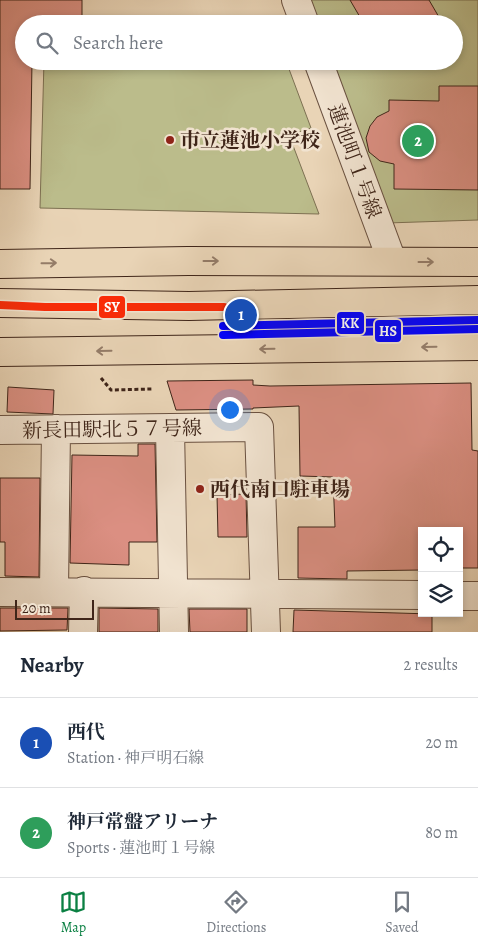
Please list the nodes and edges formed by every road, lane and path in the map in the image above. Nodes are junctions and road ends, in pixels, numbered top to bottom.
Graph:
1 (296, 0) edge
2 (302, 15) edge
3 (321, 70) edge
4 (392, 261) junction
5 (478, 262) edge
6 (0, 264) edge
7 (477, 301) edge
8 (0, 303) edge
9 (478, 346) edge
10 (0, 352) edge
11 (100, 376) dead end
12 (152, 389) dead end
13 (56, 429) junction
14 (170, 429) junction
15 (0, 430) edge
16 (54, 591) junction
17 (84, 591) junction
18 (0, 592) edge
19 (174, 593) junction
20 (266, 593) junction
21 (418, 595) edge
22 (463, 596) edge
23 (478, 596) edge
24 (83, 632) edge
25 (174, 632) edge
26 (266, 632) edge

1 - 2 street
3 - 4 street, 蓮池町１号線
4 -> 5 main road
6 -> 4 main road
7 - 8 main road
9 -> 10 main road
11 - 12 path
13 - 14 street, 新長田駅北５７号線
13 - 15 street, 新長田駅北５７号線
13 - 16 street
14 - 19 street
14 - 20 street, 新長田駅北５７号線
16 - 17 street
16 - 18 street
17 - 19 street
17 - 24 street
19 - 20 street
19 - 25 street
20 - 21 street
20 - 26 street, 新長田駅北５７号線
22 - 23 street

